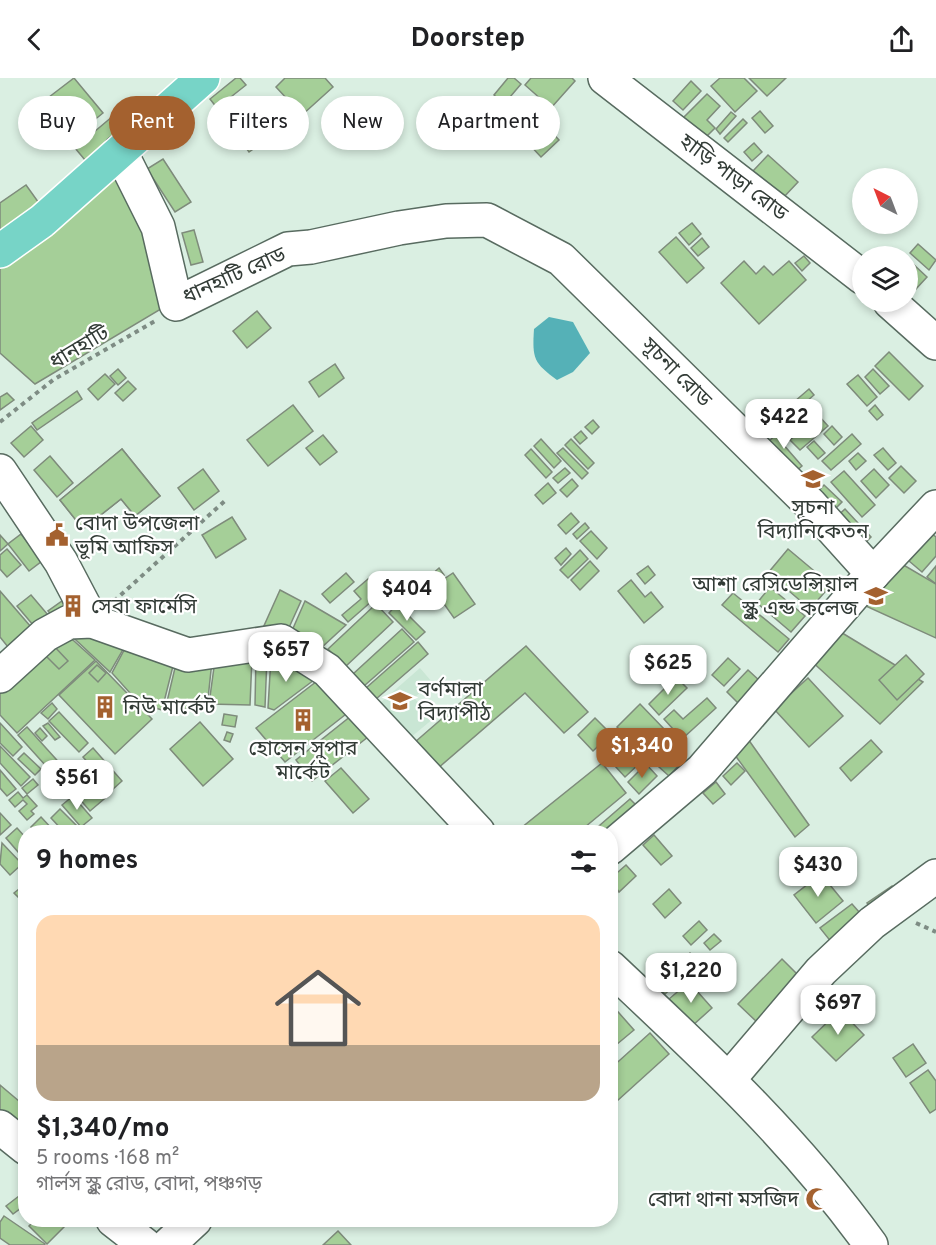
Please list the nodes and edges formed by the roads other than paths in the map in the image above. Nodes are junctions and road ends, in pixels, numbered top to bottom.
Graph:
1 (203, 78) edge
2 (605, 78) edge
3 (120, 151) junction
4 (488, 220) joint
5 (0, 251) edge
6 (852, 269) edge
7 (901, 312) edge
8 (936, 343) edge
9 (0, 471) edge
10 (936, 507) edge
11 (873, 574) junction
12 (92, 621) junction
13 (0, 676) edge
14 (471, 825) edge
15 (618, 841) edge
16 (936, 876) edge
17 (618, 975) edge
18 (729, 1079) junction
19 (0, 1127) edge
20 (18, 1142) edge
21 (122, 1227) edge
22 (187, 1227) edge
23 (145, 1245) edge
24 (168, 1245) edge
25 (871, 1245) edge

1 - 3 main road
2 - 6 street, হাড়ি পাড়া রোড
3 - 4 street, ধানহাটি রোড
3 - 5 main road
4 - 11 street, সূচনা রোড
7 - 8 street
9 - 12 street
10 - 11 street
11 - 15 street
12 - 13 street
12 - 14 street
16 - 18 street
17 - 18 street
18 - 25 street
19 - 20 street
21 - 23 street
22 - 24 street

